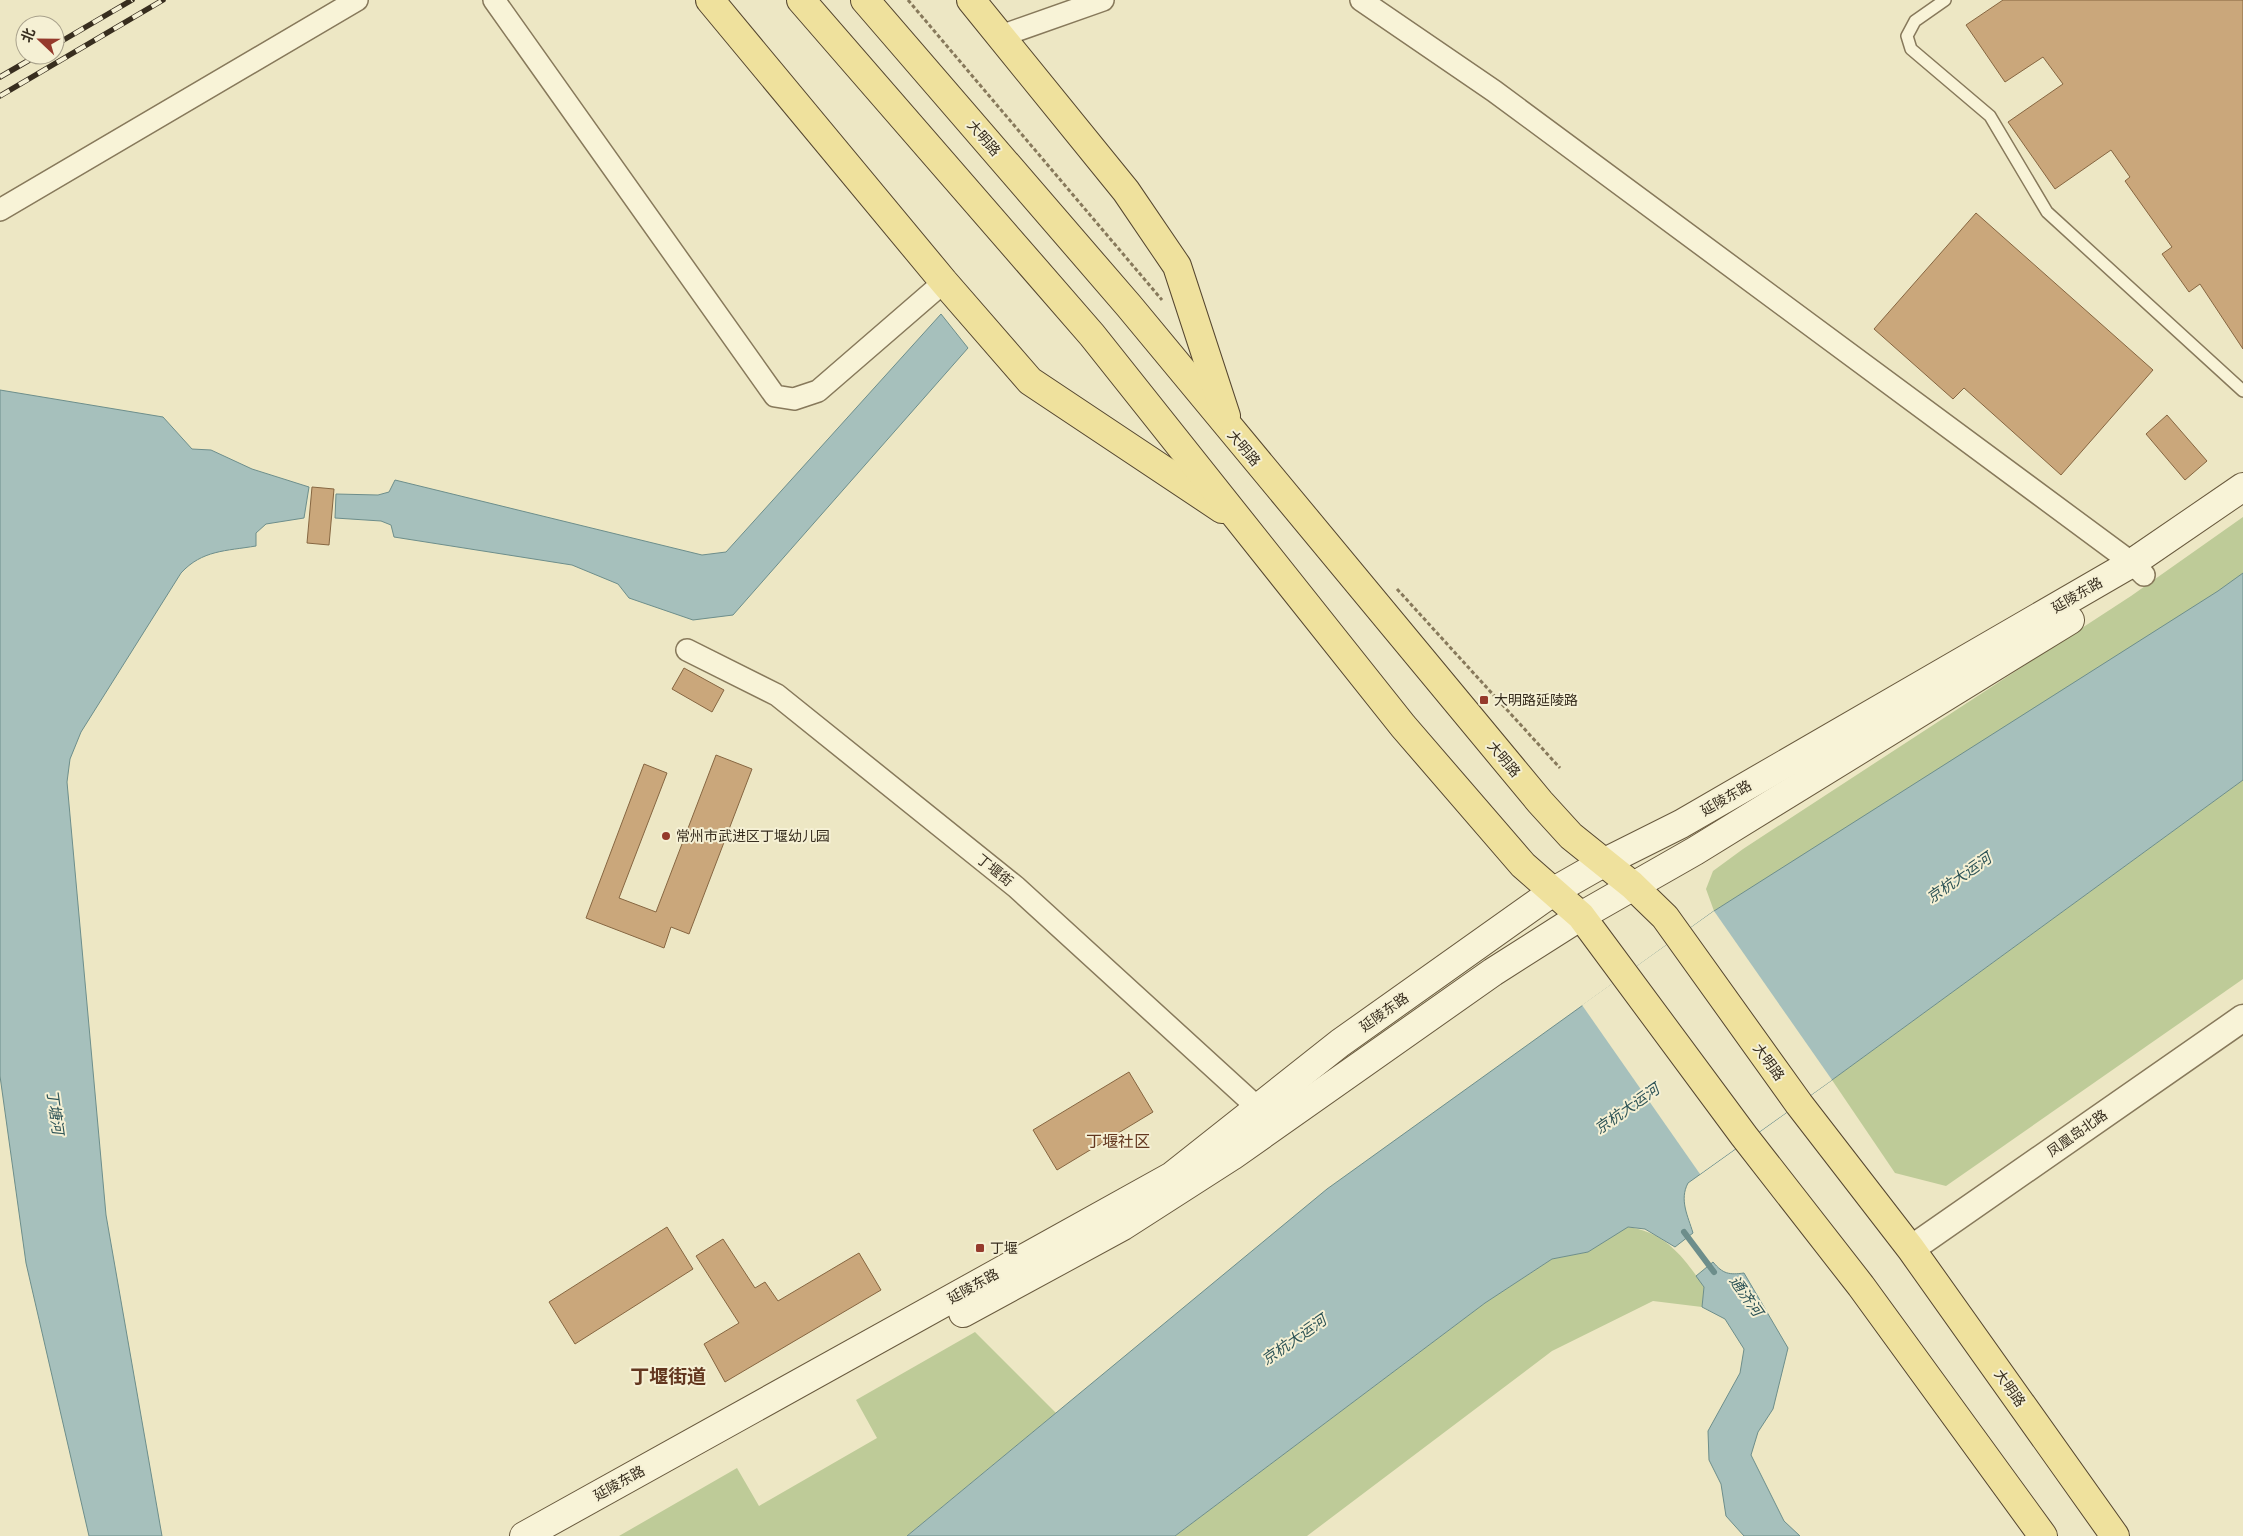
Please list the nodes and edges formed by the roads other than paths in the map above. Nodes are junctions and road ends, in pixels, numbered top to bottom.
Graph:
1 (357, 0) edge
2 (494, 0) edge
3 (710, 0) edge
4 (801, 0) edge
5 (865, 0) edge
6 (971, 0) edge
7 (1103, 0) edge
8 (1361, 0) edge
9 (1945, 0) edge
10 (1001, 36) junction
11 (0, 210) edge
12 (944, 282) junction
13 (2243, 391) edge
14 (1231, 432) junction
15 (2243, 487) edge
16 (2243, 506) edge
17 (1244, 524) junction
18 (2138, 569) junction
19 (687, 650) dead end
20 (1605, 862) junction
21 (1632, 885) junction
22 (1554, 891) junction
23 (1581, 916) junction
24 (2243, 1018) edge
25 (1268, 1117) junction
26 (1911, 1249) junction
27 (524, 1536) edge
28 (556, 1536) edge
29 (2043, 1536) edge
30 (2115, 1536) edge

1 - 11 street
2 - 12 street
3 - 12 main road
4 - 17 main road
5 - 14 main road, 大明路
6 - 10 main road
7 - 10 street
8 - 18 street
9 - 13 lane
10 - 14 main road
12 - 17 main road
14 - 20 main road, 大明路
15 - 18 main road, 延陵东路
16 - 18 main road, 延陵东路
17 - 22 main road
18 - 20 main road, 延陵东路
18 - 21 main road, 延陵东路
19 - 25 street, 丁堰街
20 - 21 main road, 大明路
20 - 22 main road, 延陵东路
21 - 23 main road, 延陵东路
21 - 26 main road, 大明路
22 - 23 main road
22 - 25 main road, 延陵东路
23 - 25 main road, 延陵东路
23 - 29 main road
24 - 26 street, 凤凰岛北路
25 - 27 main road, 延陵东路
25 - 28 main road, 延陵东路
26 - 30 main road, 大明路

